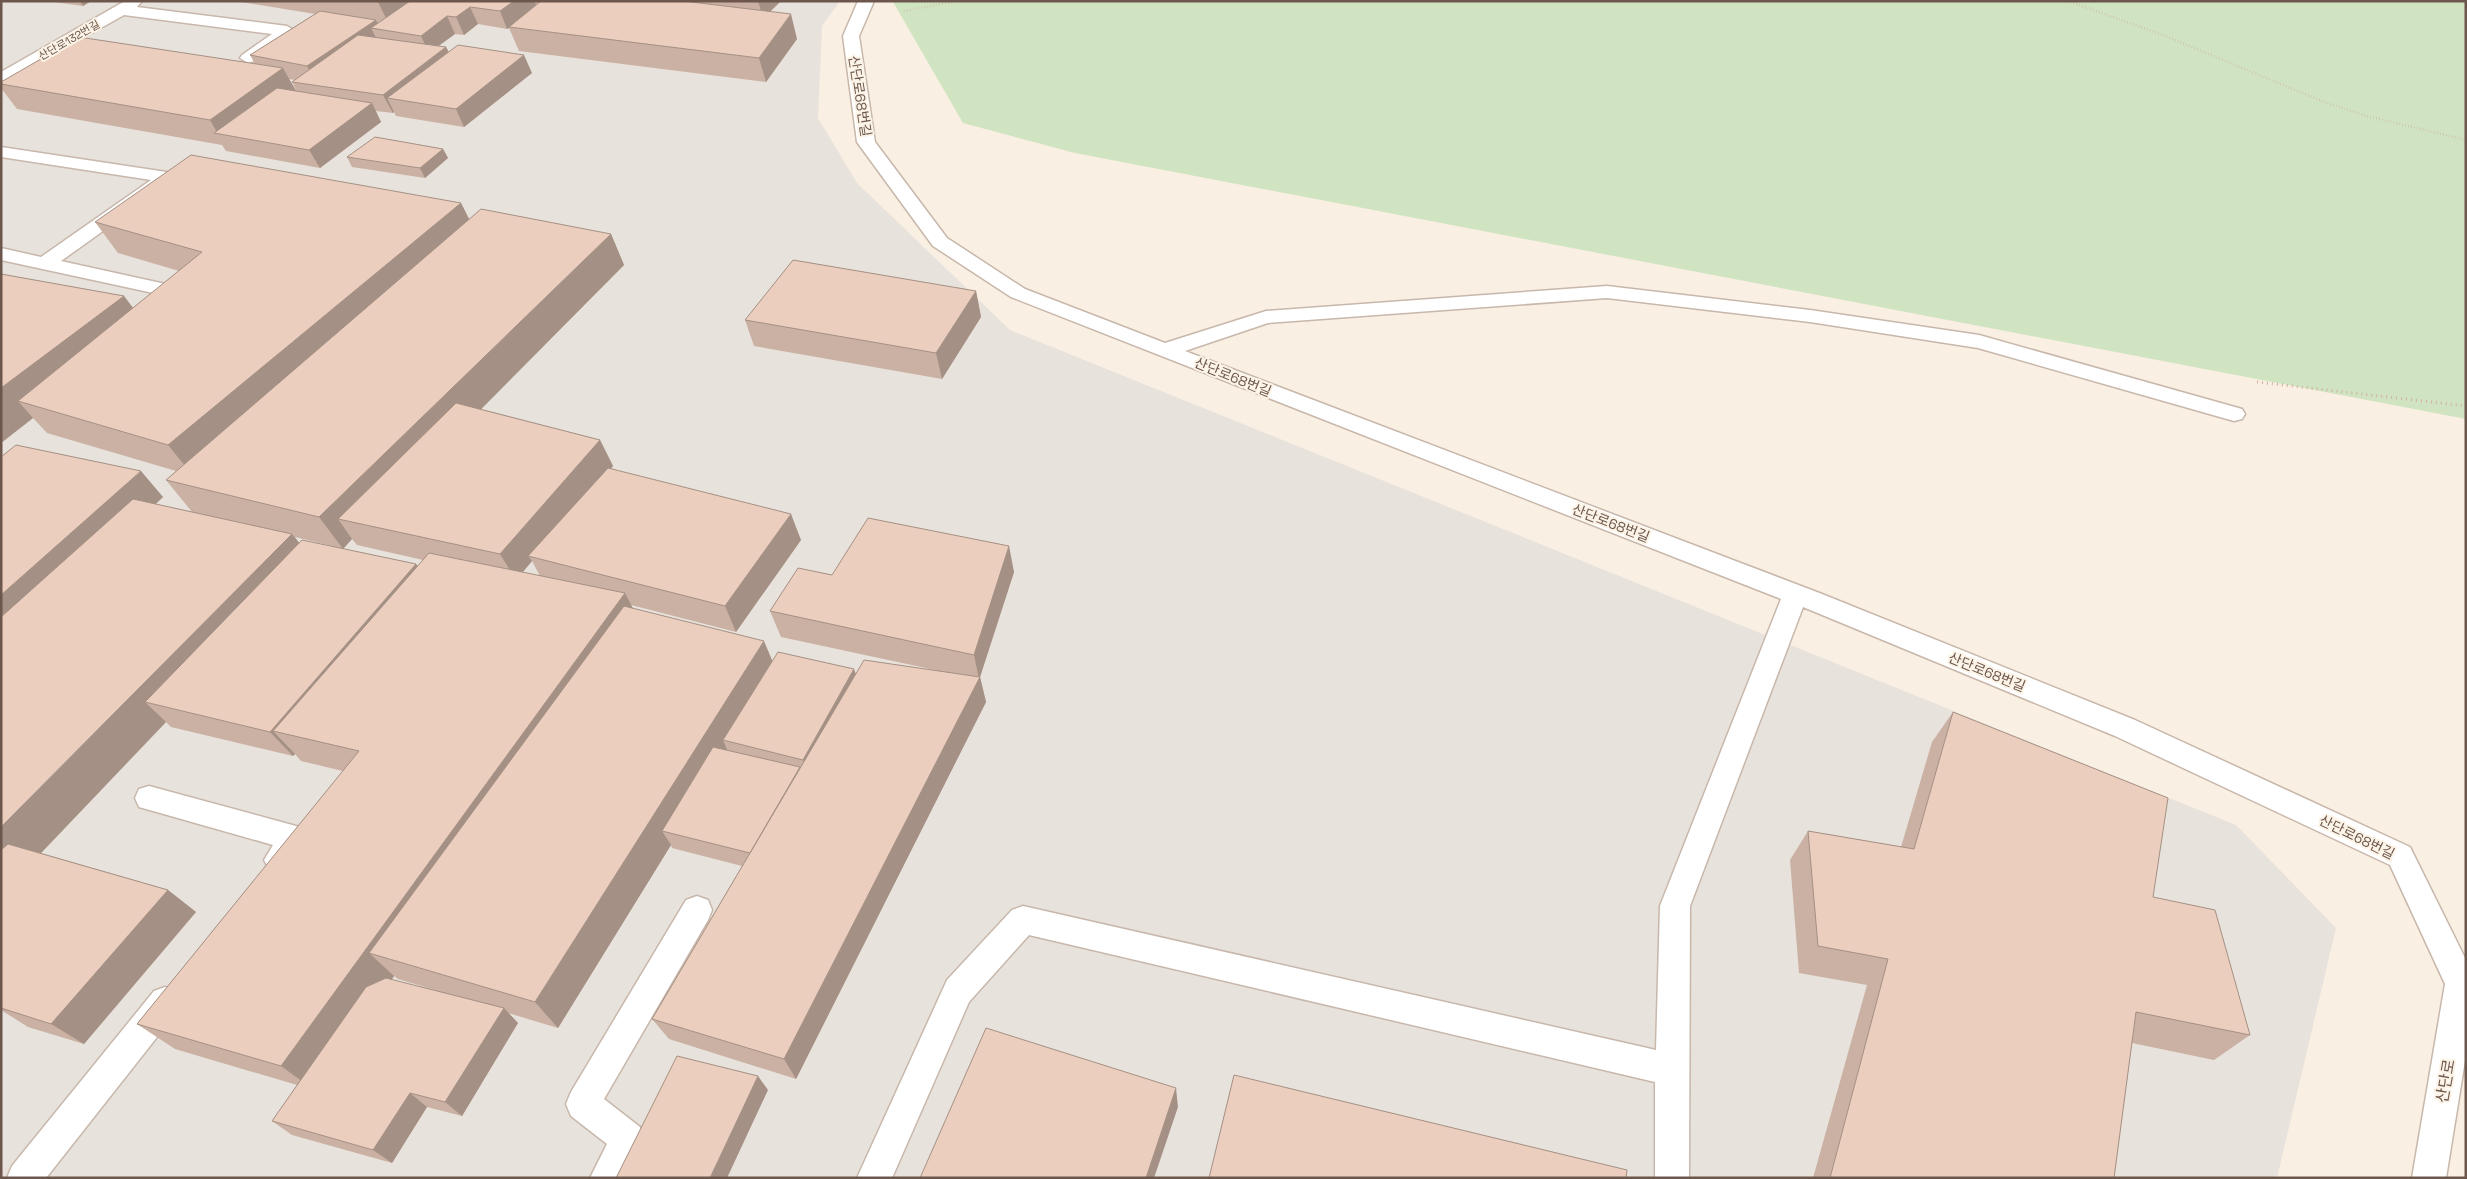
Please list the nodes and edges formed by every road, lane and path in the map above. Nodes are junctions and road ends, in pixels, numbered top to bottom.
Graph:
1 (136, 1) edge
2 (957, 1) edge
3 (2068, 1) edge
4 (122, 10) junction
5 (862, 11) edge
6 (248, 58) dead end
7 (1, 79) edge
8 (2466, 140) edge
9 (1, 152) edge
10 (1, 254) edge
11 (45, 263) junction
12 (181, 293) edge
13 (1165, 350) junction
14 (2250, 380) dead end
15 (2466, 406) edge
16 (2234, 414) dead end
17 (1795, 594) junction
18 (149, 798) dead end
19 (259, 885) edge
20 (697, 910) dead end
21 (185, 977) edge
22 (2462, 984) joint
23 (1672, 1070) junction
24 (24, 1178) edge
25 (607, 1178) edge
26 (874, 1178) edge
27 (1672, 1178) edge
28 (2428, 1178) edge

1 - 4 lane, 산단로132번길
2 - 5 path
3 - 8 path
4 - 6 lane
4 - 7 lane, 산단로132번길
5 - 13 lane, 산단로68번길
9 - 11 lane
10 - 11 lane
11 - 12 lane
13 - 16 lane
13 - 17 lane, 산단로68번길
14 - 15 path
17 - 22 lane, 산단로68번길
17 - 23 lane
18 - 19 lane
20 - 25 lane
21 - 24 lane
22 - 28 lane, 산단로
23 - 26 lane
23 - 27 lane

